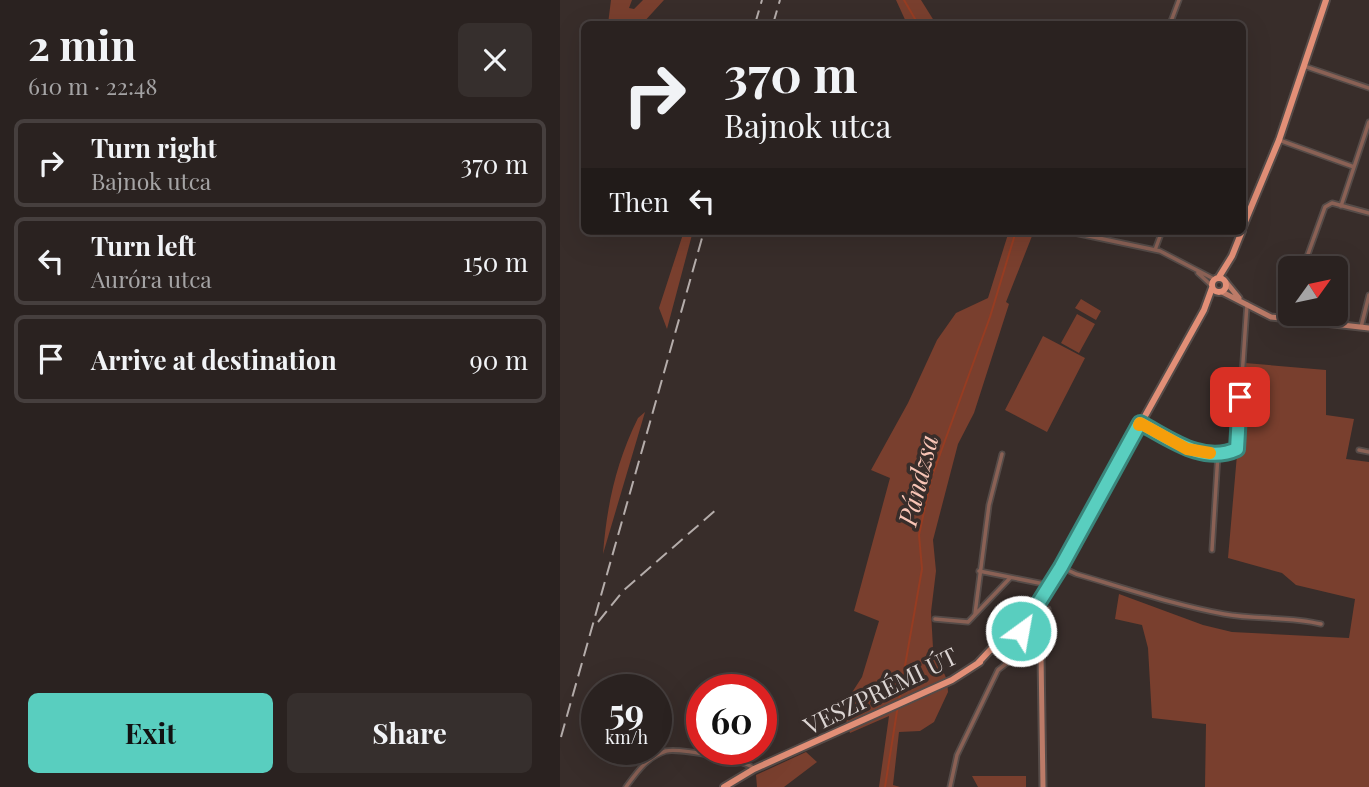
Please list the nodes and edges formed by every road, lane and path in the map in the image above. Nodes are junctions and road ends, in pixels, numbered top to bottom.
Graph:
1 (1179, 0) edge
2 (1326, 0) edge
3 (1171, 21) edge
4 (1304, 66) junction
5 (1369, 88) edge
6 (1369, 122) edge
7 (1279, 140) junction
8 (1354, 167) junction
9 (1341, 205) junction
10 (1369, 213) edge
11 (1246, 220) edge
12 (1084, 235) edge
13 (1161, 235) edge
14 (1240, 235) edge
15 (1155, 250) junction
16 (1307, 256) edge
17 (1218, 282) junction
18 (1221, 292) junction
19 (1369, 295) edge
20 (1247, 304) junction
21 (1204, 310) junction
22 (1278, 317) edge
23 (1347, 326) edge
24 (1360, 328) junction
25 (1369, 328) edge
26 (1140, 423) junction
27 (1359, 450) dead end
28 (1369, 452) edge
29 (1002, 454) dead end
30 (1218, 454) junction
31 (1212, 550) dead end
32 (1061, 567) junction
33 (979, 571) junction
34 (1010, 578) junction
35 (1049, 585) junction
36 (1035, 608) junction
37 (1048, 609) dead end
38 (975, 614) junction
39 (935, 619) dead end
40 (1321, 624) dead end
41 (1013, 628) junction
42 (1022, 634) junction
43 (1005, 636) junction
44 (1015, 645) junction
45 (1039, 649) junction
46 (978, 663) junction
47 (754, 769) junction
48 (626, 787) edge
49 (724, 787) edge
50 (950, 787) edge
51 (1042, 787) edge

1 - 3 street
2 - 4 main road
4 - 5 street
4 - 7 main road
6 - 8 street
7 - 8 street
7 - 11 main road
8 - 9 street
9 - 10 street
9 - 16 street
12 - 15 street
13 - 15 street
14 - 17 main road
15 - 17 street
17 - 18 main road
17 - 18 main road
17 - 20 street
17 - 21 main road
18 - 20 street
18 - 21 main road
19 - 24 street
20 - 22 street
20 - 30 street
21 - 26 main road
23 - 24 street
24 - 25 street
26 - 30 street
26 - 32 main road
27 - 28 street
29 - 33 street
30 - 31 street
32 - 35 main road
32 - 40 street
33 - 34 street
33 - 38 street
34 - 35 street
34 - 38 street
35 - 36 main road
36 - 41 main road, VESZPRÉMI ÚT
36 - 42 main road
37 - 45 street
38 - 39 street
41 - 42 main road
41 - 43 main road, VESZPRÉMI ÚT
42 - 44 main road
42 - 45 street
43 - 44 main road
43 - 46 main road, VESZPRÉMI ÚT
44 - 45 street
44 - 46 main road, VESZPRÉMI ÚT
44 - 50 street
45 - 51 street
46 - 47 main road, VESZPRÉMI ÚT
47 - 48 street
47 - 49 main road, VESZPRÉMI ÚT

